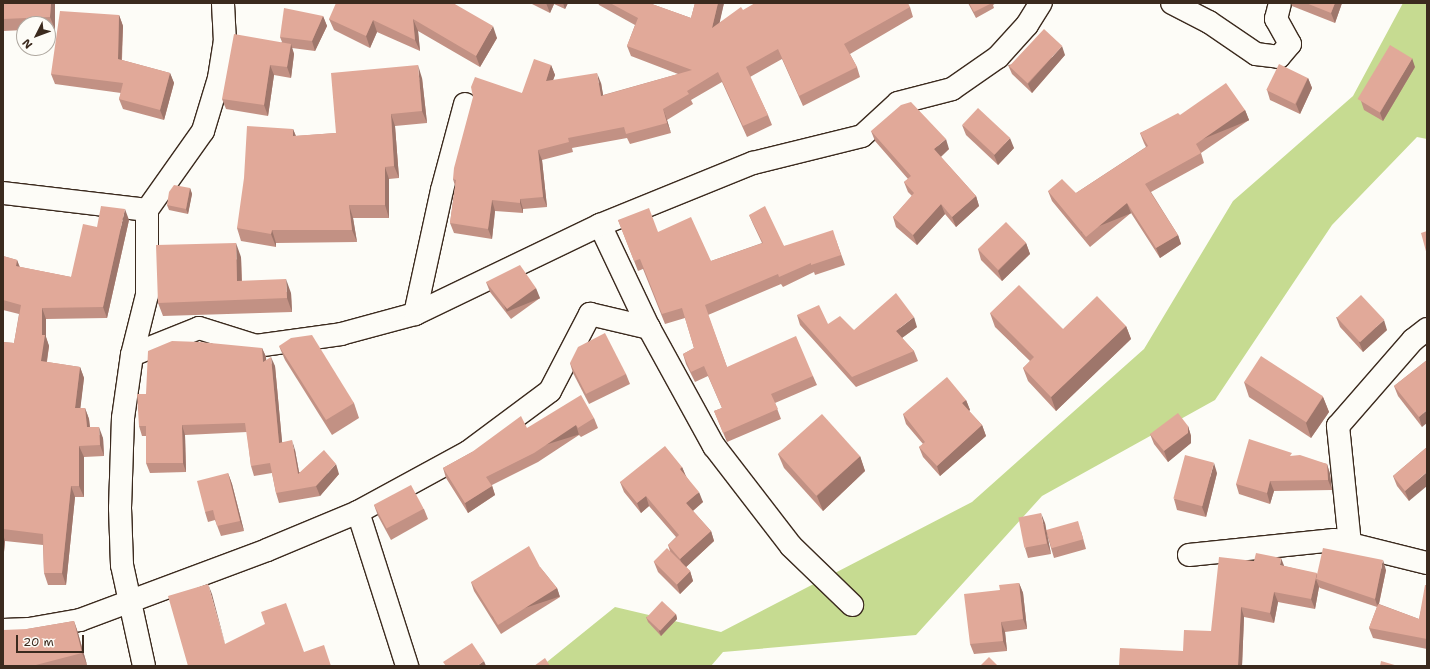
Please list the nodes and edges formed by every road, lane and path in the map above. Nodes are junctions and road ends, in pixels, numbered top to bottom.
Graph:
1 (1041, 3) edge
2 (1172, 3) edge
3 (1280, 3) edge
4 (224, 4) edge
5 (465, 104) dead end
6 (3, 193) edge
7 (148, 210) junction
8 (600, 225) junction
9 (415, 314) junction
10 (649, 328) junction
11 (1427, 329) edge
12 (132, 355) junction
13 (358, 512) junction
14 (1350, 544) junction
15 (1189, 555) dead end
16 (1427, 563) edge
17 (129, 600) junction
18 (852, 605) dead end
19 (3, 630) edge
20 (144, 666) edge
21 (407, 666) edge

1 - 8 street
2 - 3 street
4 - 7 street
5 - 9 street
6 - 7 street
7 - 12 street
8 - 9 street
8 - 10 street
9 - 12 street
10 - 13 street
10 - 18 street
11 - 14 street
12 - 17 street
13 - 17 street
13 - 21 street
14 - 15 street
14 - 16 street
17 - 19 street
17 - 20 street

